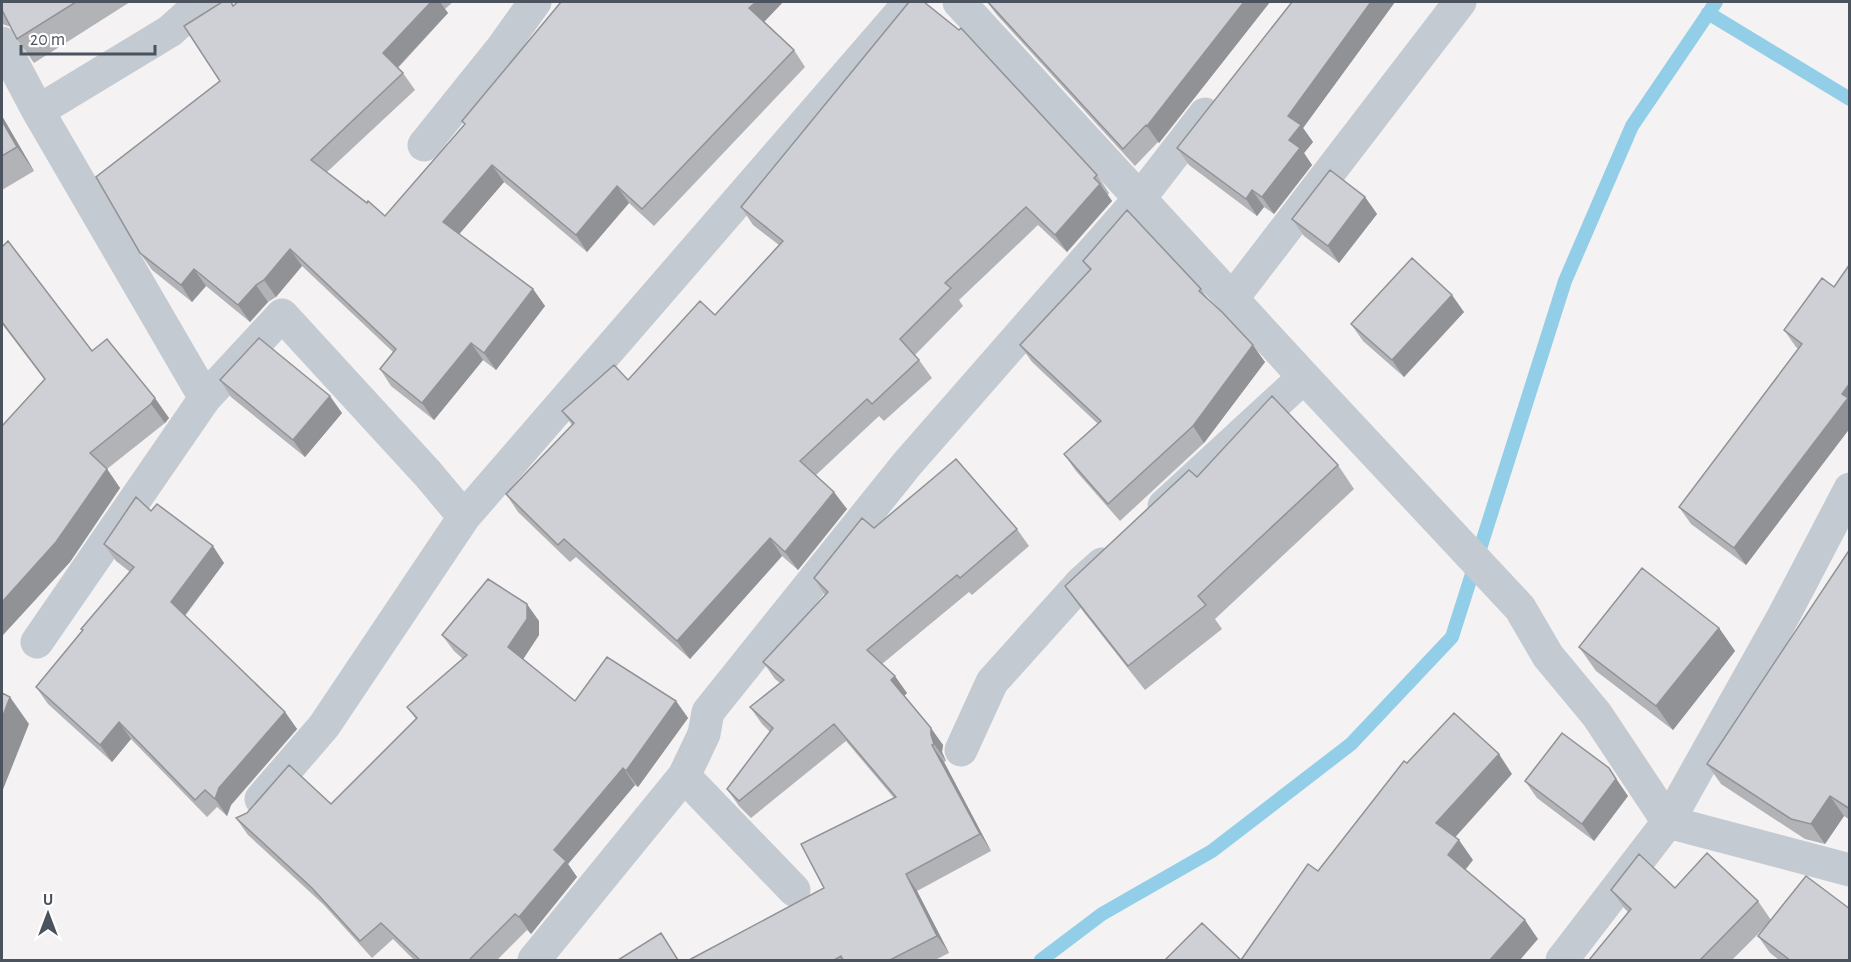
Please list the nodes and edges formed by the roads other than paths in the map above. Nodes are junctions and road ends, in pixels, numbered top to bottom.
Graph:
1 (202, 2) edge
2 (535, 2) edge
3 (910, 2) edge
4 (1460, 2) edge
5 (965, 3) edge
6 (2, 44) edge
7 (1220, 95) edge
8 (38, 111) junction
9 (424, 145) dead end
10 (1140, 198) junction
11 (1232, 299) junction
12 (1304, 377) junction
13 (205, 398) junction
14 (1850, 489) edge
15 (464, 517) junction
16 (38, 642) dead end
17 (961, 750) dead end
18 (684, 776) junction
19 (245, 817) edge
20 (1668, 822) junction
21 (1850, 870) edge
22 (794, 890) dead end
23 (534, 960) edge
24 (1562, 960) edge

1 - 8 street
2 - 9 street
3 - 15 street
4 - 11 street
5 - 10 street
6 - 8 street
7 - 10 street
8 - 13 street
10 - 11 street
10 - 18 street
11 - 12 street
12 - 17 street
12 - 20 street
13 - 15 street
13 - 16 street
14 - 20 street
15 - 19 street
18 - 22 street
18 - 23 street
20 - 21 street
20 - 24 street

